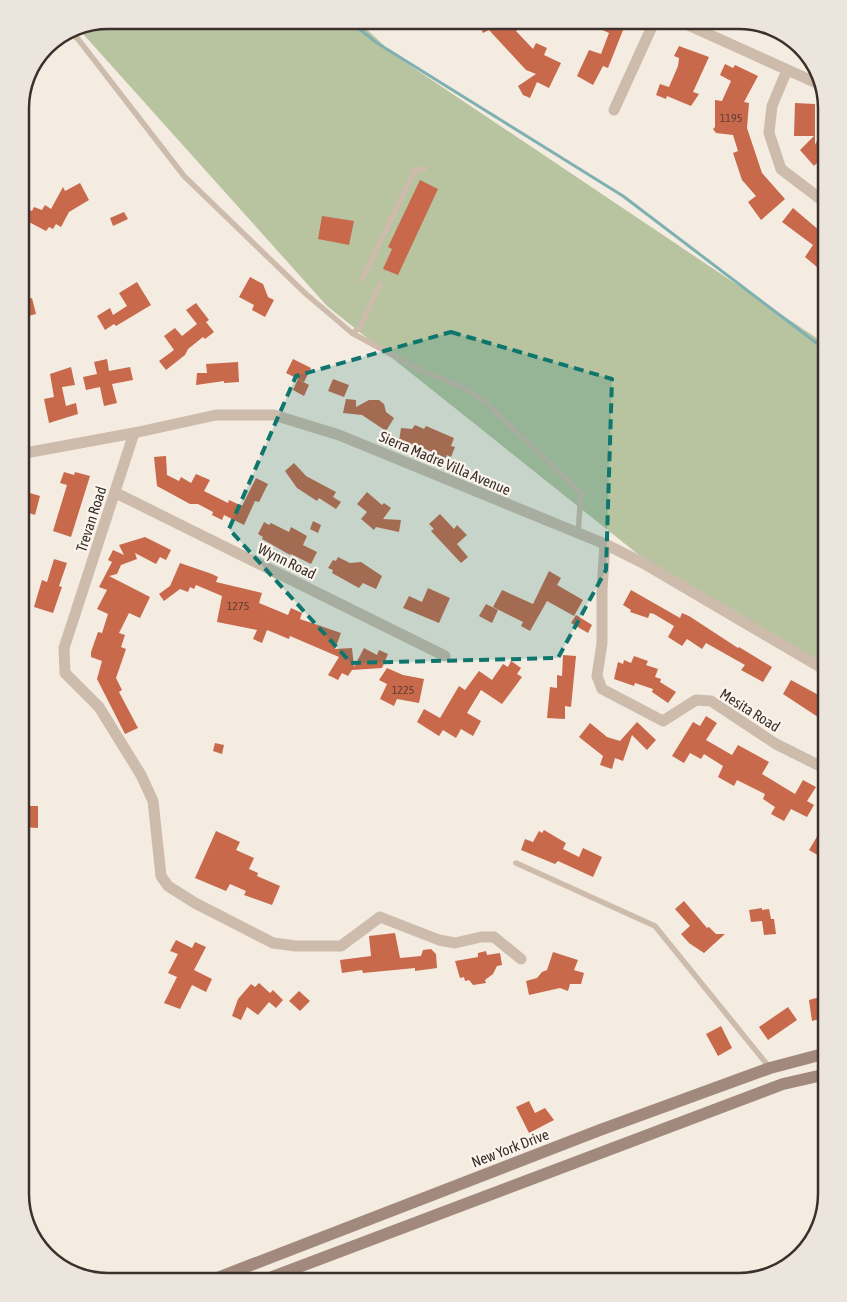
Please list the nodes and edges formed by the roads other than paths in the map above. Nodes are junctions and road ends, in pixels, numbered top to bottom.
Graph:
1 (651, 29) edge
2 (697, 29) edge
3 (75, 36) edge
4 (787, 70) junction
5 (814, 82) edge
6 (614, 110) dead end
7 (426, 169) dead end
8 (818, 197) edge
9 (362, 279) dead end
10 (380, 284) dead end
11 (352, 333) junction
12 (134, 433) junction
13 (29, 452) edge
14 (116, 493) junction
15 (578, 534) junction
16 (605, 544) junction
17 (445, 656) dead end
18 (818, 666) edge
19 (818, 765) edge
20 (516, 863) dead end
21 (521, 959) dead end
22 (818, 1055) edge
23 (770, 1068) junction
24 (818, 1076) edge
25 (358, 1224) junction
26 (365, 1242) junction
27 (230, 1273) edge
28 (283, 1273) edge

1 - 6 street
2 - 4 street
3 - 11 lane
4 - 5 street
4 - 8 street
7 - 9 lane
10 - 11 lane
11 - 15 lane
12 - 13 street, Sierra Madre Villa Avenue
12 - 14 street, Trevan Road
12 - 15 street, Sierra Madre Villa Avenue
14 - 17 street, Wynn Road
14 - 21 street, Trevan Road
15 - 16 street, Sierra Madre Villa Avenue
16 - 18 street, Sierra Madre Villa Avenue
16 - 19 street, Mesita Road
20 - 23 lane
22 - 23 main road, New York Drive
23 - 25 main road, New York Drive
24 - 26 main road
25 - 26 main road
25 - 27 main road, New York Drive
26 - 28 main road

